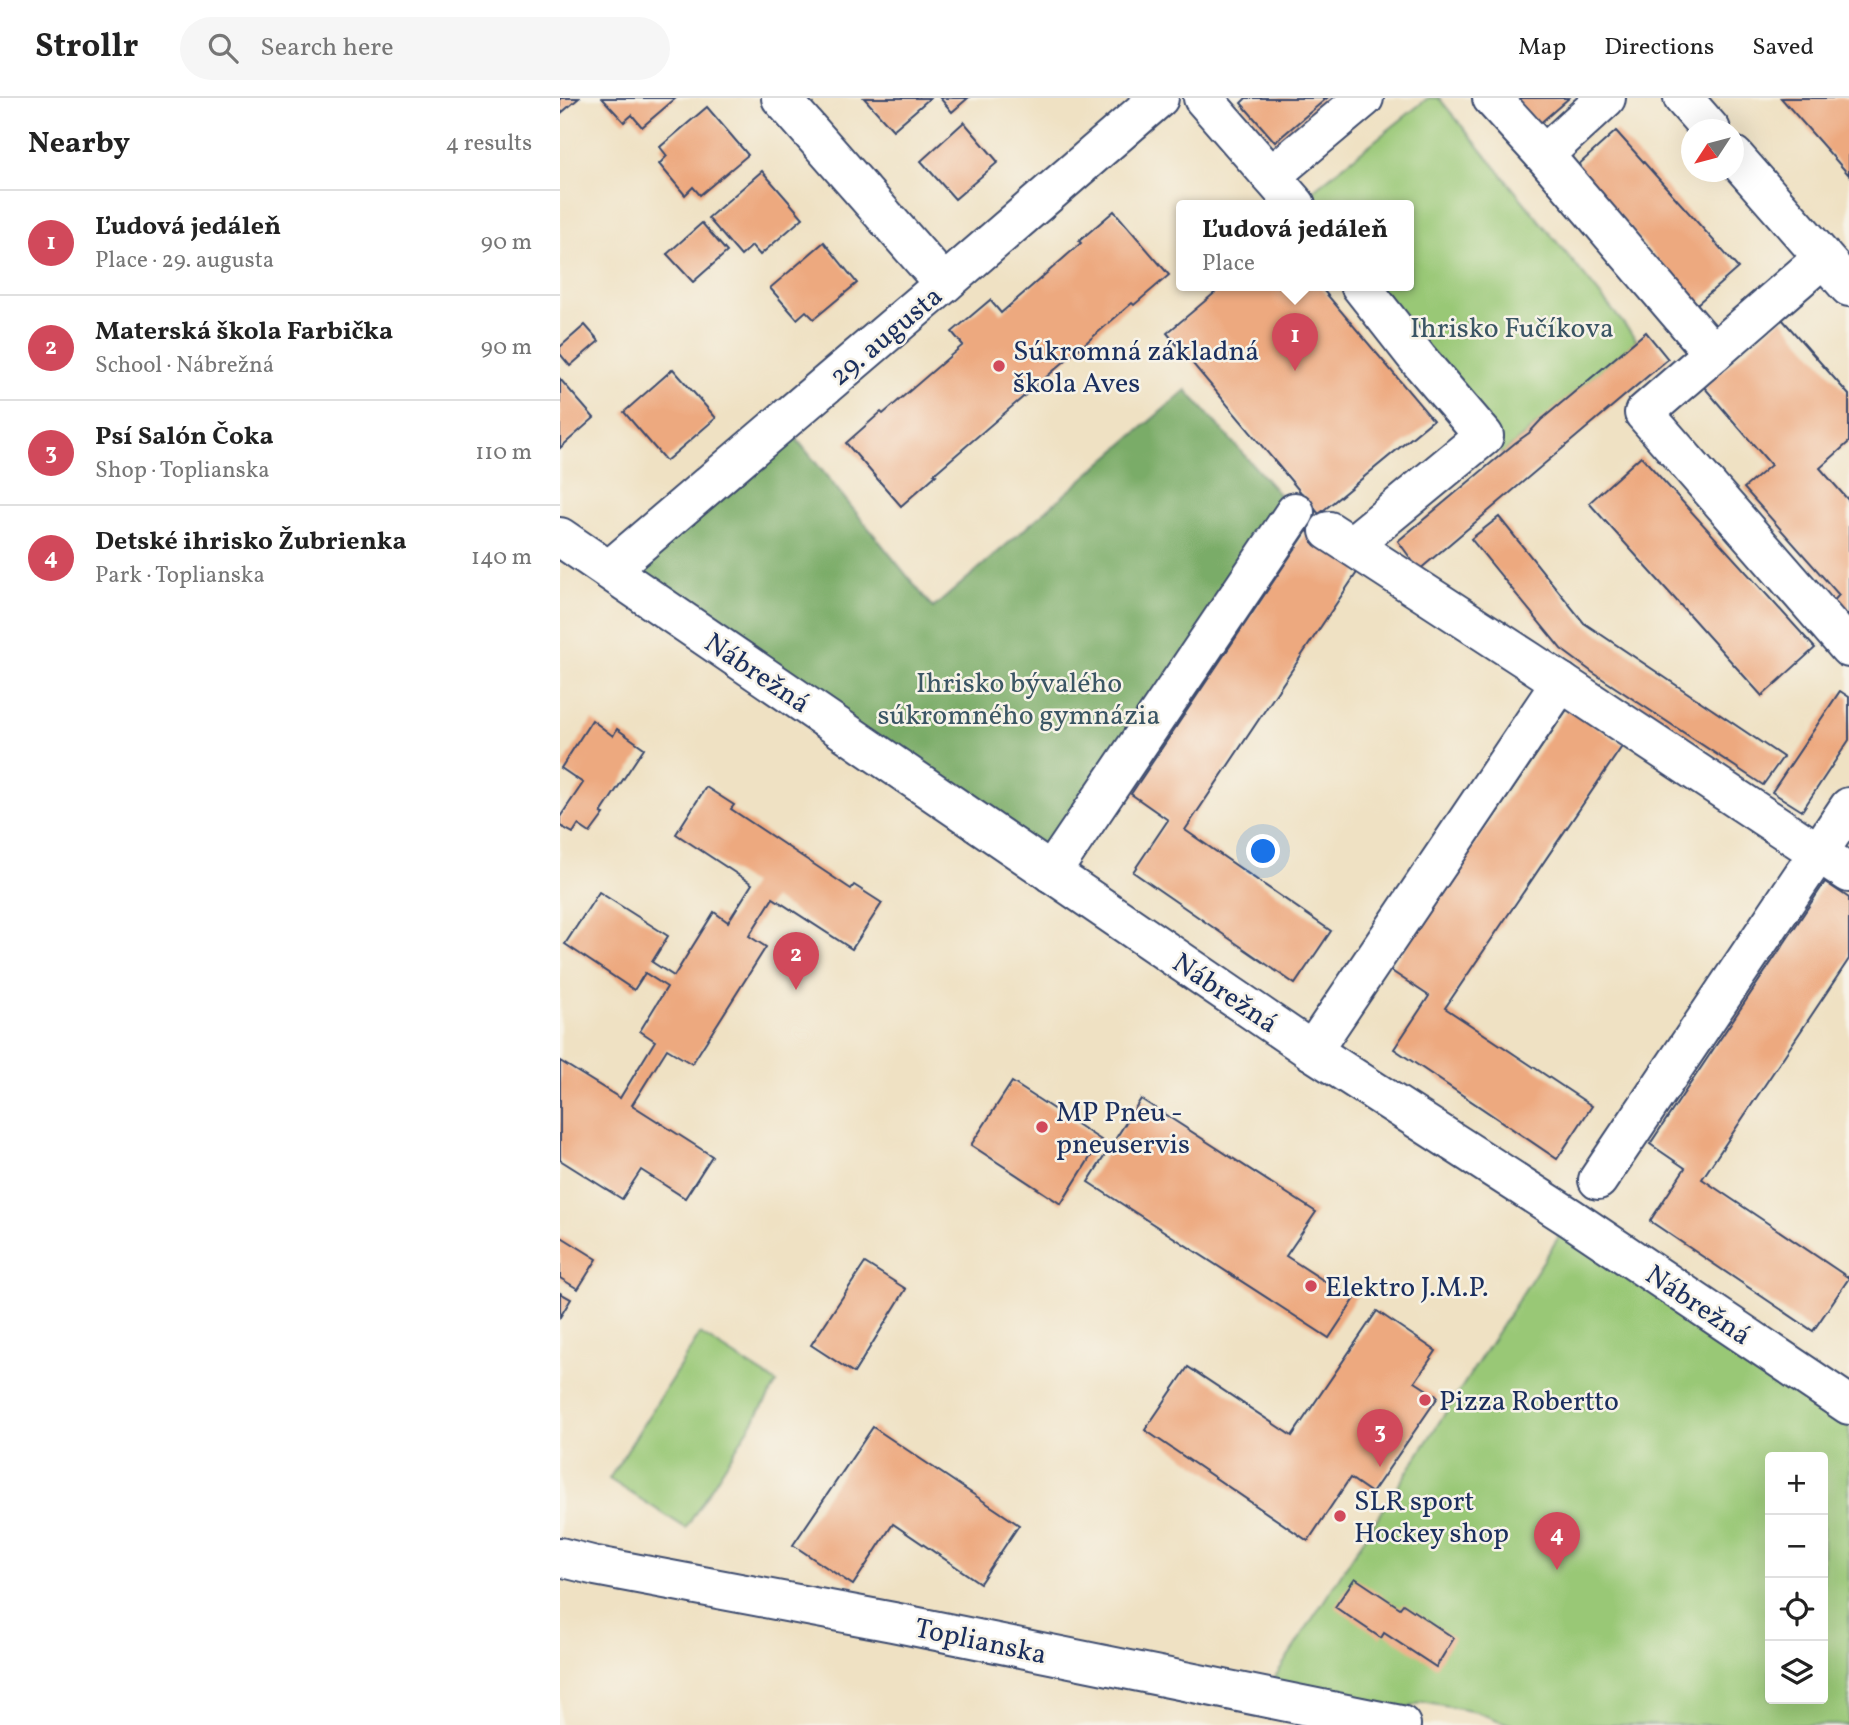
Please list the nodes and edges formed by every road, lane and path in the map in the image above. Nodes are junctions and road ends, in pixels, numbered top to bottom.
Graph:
1 (781, 98) edge
2 (1159, 98) edge
3 (1203, 98) edge
4 (1364, 98) edge
5 (1492, 98) edge
6 (1606, 98) edge
7 (1683, 98) edge
8 (1701, 119) edge
9 (1544, 155) junction
10 (1744, 167) edge
11 (1271, 176) junction
12 (1292, 200) edge
13 (1842, 279) edge
14 (944, 285) junction
15 (1364, 291) edge
16 (1713, 353) junction
17 (1294, 512) dead end
18 (560, 537) edge
19 (608, 570) junction
20 (1849, 648) edge
21 (1561, 682) junction
22 (1849, 807) edge
23 (1834, 863) edge
24 (1051, 873) junction
25 (1312, 1051) junction
26 (1598, 1180) dead end
27 (1843, 1388) edge
28 (560, 1557) edge
29 (1401, 1725) edge

1 - 14 street
2 - 14 street, 29. augusta
3 - 11 street
4 - 11 street
5 - 9 street
6 - 9 street
7 - 8 street
9 - 16 street
10 - 13 street
11 - 12 street
13 - 16 street
14 - 19 street, 29. augusta
15 - 21 street
16 - 20 street
17 - 24 street
18 - 19 street, Nábrežná
19 - 24 street, Nábrežná
21 - 23 street
21 - 25 street
22 - 23 street
23 - 26 street
24 - 25 street, Nábrežná
25 - 27 street, Nábrežná
28 - 29 street, Toplianska

